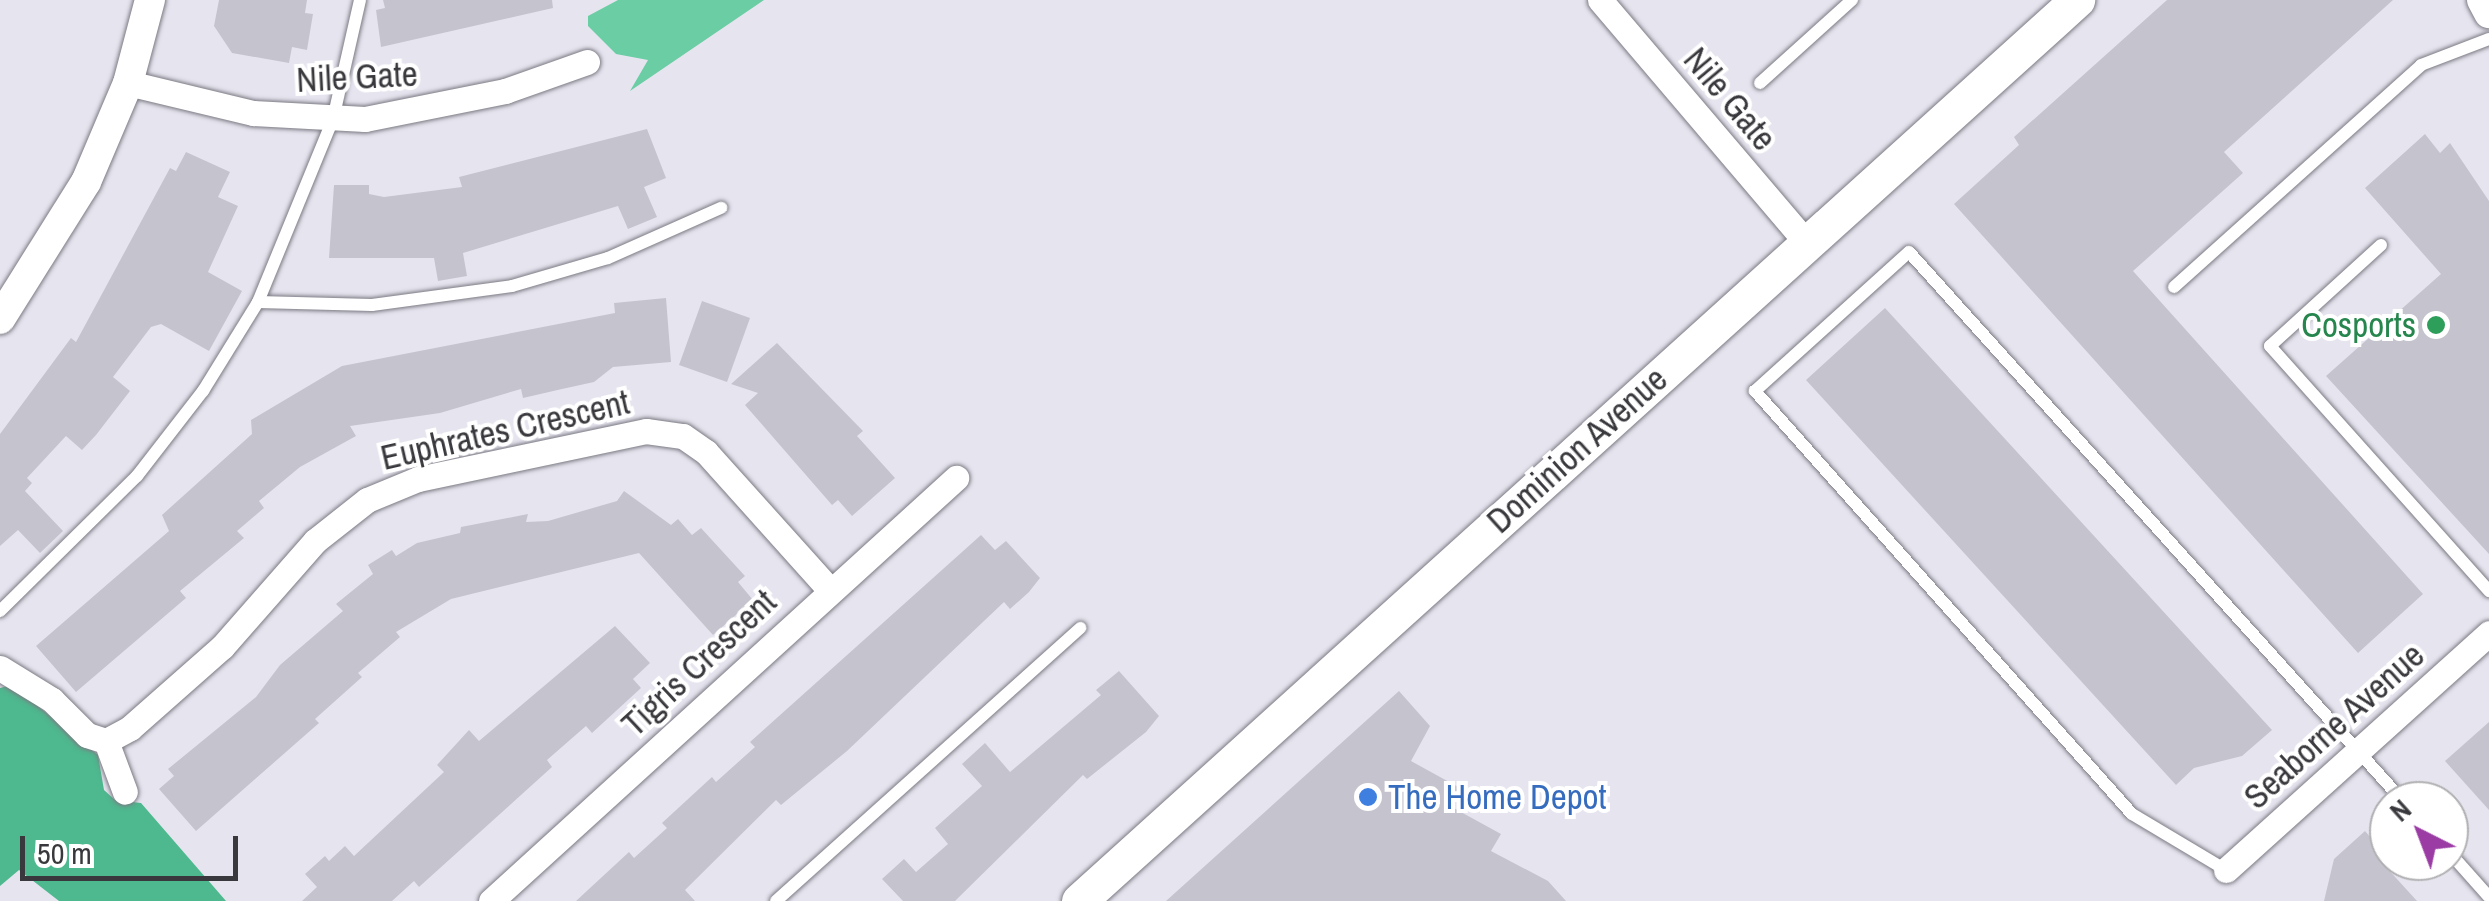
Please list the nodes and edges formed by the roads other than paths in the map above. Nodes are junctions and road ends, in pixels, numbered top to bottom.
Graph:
1 (150, 0) edge
2 (360, 0) edge
3 (1600, 0) edge
4 (1852, 0) edge
5 (2076, 0) edge
6 (2482, 0) edge
7 (2489, 13) edge
8 (2489, 39) edge
9 (587, 62) dead end
10 (128, 83) junction
11 (1760, 83) dead end
12 (333, 119) junction
13 (721, 208) dead end
14 (1807, 243) junction
15 (2382, 245) dead end
16 (2174, 287) dead end
17 (258, 302) junction
18 (0, 319) edge
19 (956, 478) dead end
20 (830, 590) junction
21 (2489, 591) edge
22 (0, 611) edge
23 (1080, 628) dead end
24 (2489, 634) edge
25 (0, 668) edge
26 (106, 740) junction
27 (2358, 752) junction
28 (2385, 781) edge
29 (125, 792) dead end
30 (2226, 870) joint
31 (2469, 874) edge
32 (2489, 897) edge
33 (491, 901) edge
34 (776, 901) edge
35 (1079, 901) edge

1 - 10 street
2 - 12 lane
3 - 14 street, Nile Gate
4 - 11 lane
5 - 14 main road, Dominion Avenue
6 - 7 street
8 - 16 lane
9 - 12 street, Nile Gate
10 - 12 street, Nile Gate
10 - 18 street
12 - 17 lane
13 - 17 lane
14 - 35 main road, Dominion Avenue
15 - 21 lane
17 - 22 lane
19 - 20 street, Tigris Crescent
20 - 26 street, Euphrates Crescent
20 - 33 street, Tigris Crescent
23 - 34 lane
24 - 27 street, Seaborne Avenue
25 - 26 street
26 - 29 street
27 - 28 lane
27 - 30 street, Seaborne Avenue
27 - 30 lane
31 - 32 lane

